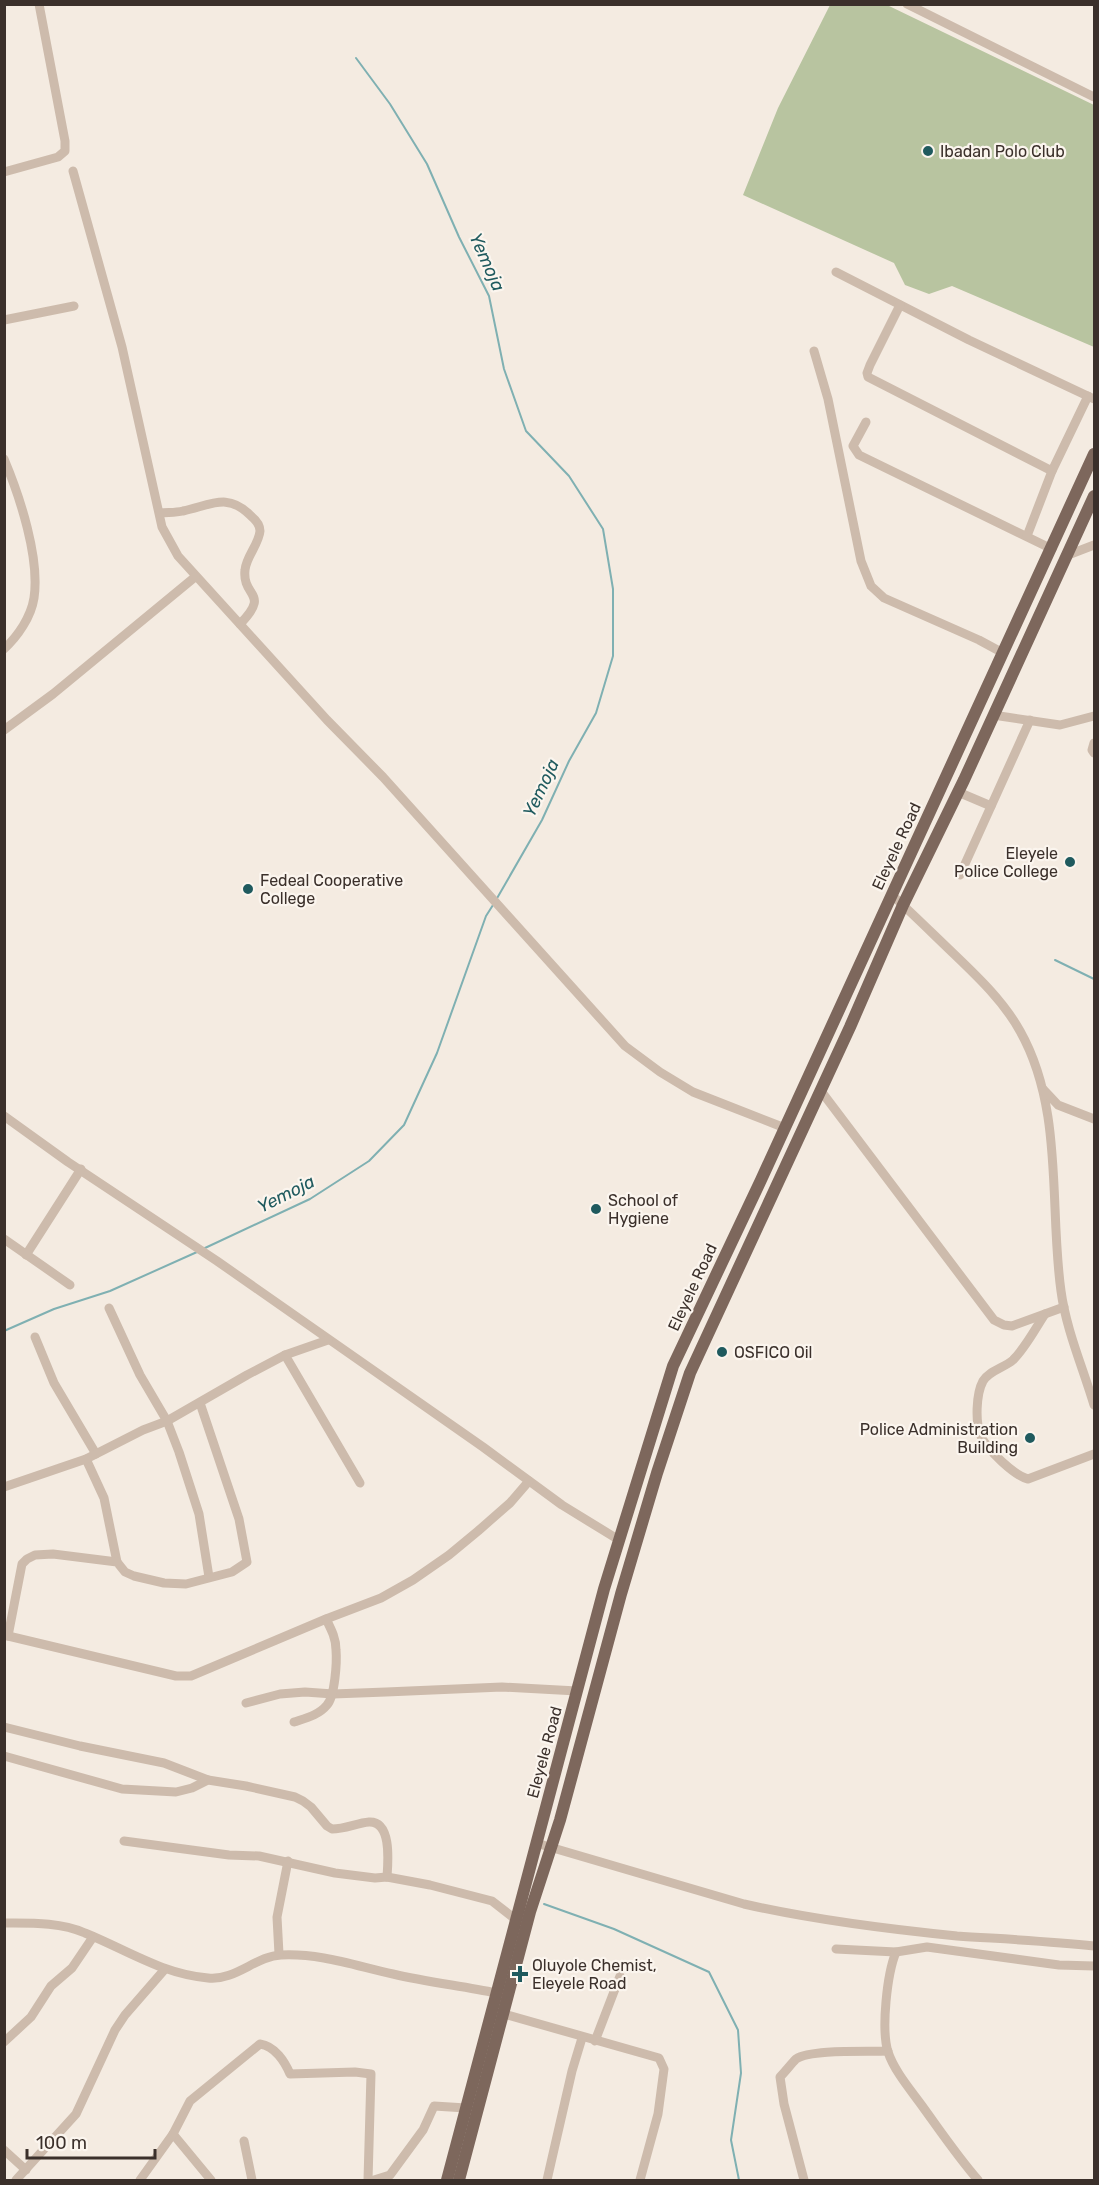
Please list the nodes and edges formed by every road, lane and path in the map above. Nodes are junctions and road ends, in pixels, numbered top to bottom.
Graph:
1 (39, 4) edge
2 (907, 4) edge
3 (1095, 97) edge
4 (74, 171) dead end
5 (4, 172) edge
6 (836, 272) dead end
7 (900, 305) junction
8 (74, 306) dead end
9 (4, 320) edge
10 (814, 351) dead end
11 (1091, 398) edge
12 (866, 422) dead end
13 (1095, 454) edge
14 (4, 459) edge
15 (1052, 471) junction
16 (1095, 496) edge
17 (159, 513) junction
18 (1027, 536) junction
19 (1095, 545) edge
20 (1052, 549) junction
21 (1068, 555) junction
22 (195, 577) junction
23 (240, 624) junction
24 (4, 650) edge
25 (1003, 653) junction
26 (993, 715) junction
27 (1095, 716) edge
28 (1030, 720) junction
29 (4, 730) edge
30 (1095, 743) edge
31 (1095, 753) edge
32 (958, 792) junction
33 (991, 806) junction
34 (960, 875) dead end
35 (892, 895) junction
36 (903, 905) junction
37 (1041, 1088) junction
38 (821, 1091) junction
39 (8, 1118) edge
40 (1095, 1119) edge
41 (785, 1128) junction
42 (4, 1129) edge
43 (81, 1169) junction
44 (4, 1239) edge
45 (26, 1255) junction
46 (70, 1285) dead end
47 (1064, 1307) junction
48 (109, 1308) dead end
49 (1045, 1314) junction
50 (35, 1337) dead end
51 (328, 1340) junction
52 (285, 1355) junction
53 (673, 1366) junction
54 (690, 1374) junction
55 (200, 1403) junction
56 (1095, 1405) edge
57 (168, 1421) junction
58 (96, 1454) junction
59 (1095, 1454) edge
60 (86, 1460) junction
61 (529, 1481) junction
62 (360, 1483) dead end
63 (4, 1487) edge
64 (620, 1540) junction
65 (117, 1562) junction
66 (209, 1577) junction
67 (326, 1619) junction
68 (6, 1636) edge
69 (577, 1691) junction
70 (333, 1694) junction
71 (246, 1703) dead end
72 (294, 1722) dead end
73 (4, 1727) edge
74 (4, 1756) edge
75 (208, 1780) junction
76 (124, 1841) dead end
77 (536, 1844) junction
78 (549, 1848) junction
79 (288, 1861) junction
80 (387, 1877) junction
81 (521, 1913) junction
82 (4, 1923) edge
83 (93, 1937) junction
84 (1095, 1946) edge
85 (836, 1949) dead end
86 (896, 1952) junction
87 (279, 1954) junction
88 (1095, 1966) edge
89 (165, 1969) junction
90 (620, 1976) dead end
91 (496, 1993) junction
92 (504, 2014) junction
93 (582, 2038) junction
94 (595, 2041) junction
95 (4, 2042) edge
96 (888, 2051) junction
97 (466, 2108) junction
98 (173, 2133) junction
99 (244, 2141) dead end
100 (4, 2150) edge
101 (26, 2170) junction
102 (16, 2181) edge
103 (140, 2181) edge
104 (211, 2181) edge
105 (252, 2181) edge
106 (368, 2181) edge
107 (374, 2181) edge
108 (447, 2181) edge
109 (459, 2181) edge
110 (547, 2181) edge
111 (640, 2181) edge
112 (804, 2181) edge
113 (978, 2181) edge

1 - 5 street
2 - 3 street
4 - 17 street
6 - 7 street
7 - 11 street
7 - 15 street
8 - 9 street
10 - 25 street
11 - 15 street
12 - 18 street
13 - 20 main road, Eleyele Road
14 - 24 street
15 - 18 street
16 - 21 main road, Eleyele Road
17 - 22 street
17 - 23 street
18 - 20 street
19 - 21 street
20 - 25 main road, Eleyele Road
21 - 26 main road, Eleyele Road
22 - 23 street
22 - 29 street
23 - 41 street
25 - 35 main road, Eleyele Road
26 - 28 street
26 - 32 main road, Eleyele Road
27 - 28 street
28 - 33 street
30 - 31 street
32 - 33 street
32 - 36 main road, Eleyele Road
33 - 34 street
35 - 36 street
35 - 41 main road, Eleyele Road
36 - 37 street
36 - 38 main road, Eleyele Road
37 - 40 street
37 - 47 street
38 - 49 street
38 - 54 main road, Eleyele Road
39 - 42 street
39 - 43 street
41 - 53 main road, Eleyele Road
43 - 45 street
43 - 51 street
44 - 45 street
45 - 46 street
47 - 49 street
47 - 56 street
48 - 57 street
49 - 59 street
50 - 58 street
51 - 52 street
51 - 61 street
52 - 55 street
52 - 62 street
53 - 54 main road
53 - 64 main road, Eleyele Road
54 - 78 main road, Eleyele Road
55 - 57 street
55 - 66 street
57 - 58 street
57 - 66 street
58 - 60 street
60 - 63 street
60 - 65 street
61 - 64 street
61 - 67 street
64 - 69 main road, Eleyele Road
65 - 66 street
65 - 68 street
67 - 68 street
67 - 70 street
69 - 70 street
69 - 77 main road, Eleyele Road
70 - 71 street
70 - 72 street
73 - 75 street
74 - 75 street
75 - 80 street
76 - 79 street
77 - 78 street
77 - 81 main road, Eleyele Road
78 - 81 main road, Eleyele Road
78 - 84 street
79 - 80 street
79 - 87 street
80 - 81 street
81 - 91 main road, Eleyele Road
81 - 92 main road, Eleyele Road
82 - 83 street
83 - 89 street
83 - 95 street
85 - 86 street
86 - 88 street
86 - 96 street
87 - 89 street
87 - 91 street
89 - 101 street
90 - 94 street
91 - 97 main road, Eleyele Road
92 - 93 street
92 - 109 main road, Eleyele Road
93 - 94 street
93 - 110 street
94 - 111 street
96 - 112 street
96 - 113 street
97 - 107 street
97 - 108 main road, Eleyele Road
98 - 103 street
98 - 104 street
98 - 106 street
99 - 105 street
100 - 101 street
101 - 102 street

